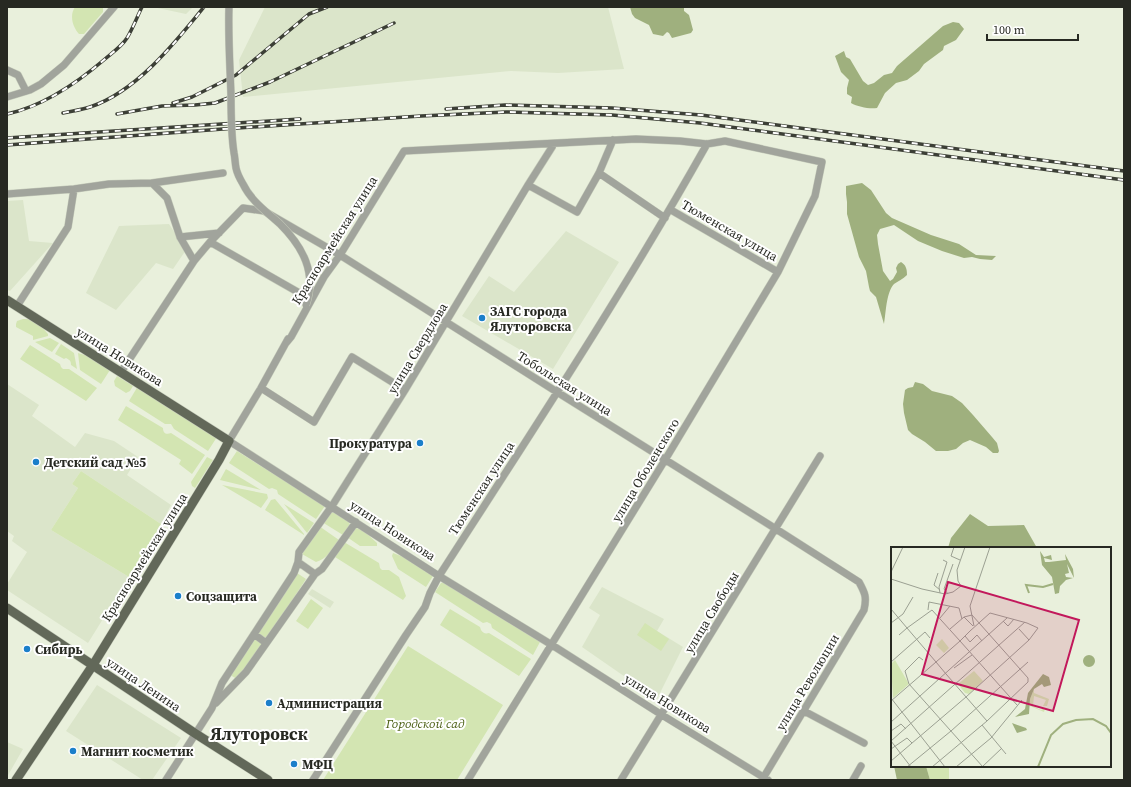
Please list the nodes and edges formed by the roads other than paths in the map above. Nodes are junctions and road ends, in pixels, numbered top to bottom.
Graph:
1 (114, 7) edge
2 (229, 7) edge
3 (7, 70) edge
4 (26, 91) junction
5 (7, 97) edge
6 (613, 140) junction
7 (554, 144) junction
8 (707, 144) junction
9 (223, 173) dead end
10 (599, 173) junction
11 (152, 183) junction
12 (528, 185) junction
13 (74, 189) junction
14 (7, 194) edge
15 (671, 210) junction
16 (665, 218) junction
17 (220, 233) junction
18 (180, 237) junction
19 (210, 242) junction
20 (340, 255) junction
21 (194, 261) junction
22 (778, 272) junction
23 (303, 295) dead end
24 (7, 300) edge
25 (17, 306) junction
26 (447, 322) junction
27 (286, 343) junction
28 (121, 372) junction
29 (261, 388) junction
30 (405, 390) junction
31 (557, 392) junction
32 (229, 441) junction
33 (820, 456) dead end
34 (665, 460) junction
35 (332, 506) junction
36 (356, 522) junction
37 (776, 529) junction
38 (298, 562) junction
39 (315, 574) junction
40 (439, 576) junction
41 (866, 594) joint
42 (7, 608) edge
43 (254, 634) junction
44 (266, 643) junction
45 (552, 645) junction
46 (93, 665) junction
47 (212, 708) junction
48 (804, 711) junction
49 (662, 715) junction
50 (196, 734) junction
51 (864, 743) dead end
52 (861, 766) dead end
53 (764, 779) edge
54 (16, 780) edge
55 (166, 780) edge
56 (268, 780) edge
57 (313, 780) edge
58 (468, 780) edge
59 (621, 780) edge
60 (853, 780) edge

1 - 4 street
2 - 27 street, Красноармейская улица, bridge
3 - 4 street
4 - 5 street
6 - 7 street
6 - 8 street
6 - 10 street
7 - 12 street, улица Свердлова
7 - 20 street, Красноармейская улица
8 - 15 street, Тюменская улица
8 - 22 street, улица Оболенского
9 - 11 street
10 - 12 street
10 - 16 street
11 - 13 street
11 - 18 street
12 - 26 street, улица Свердлова
13 - 14 street
13 - 25 street
15 - 16 street, Тюменская улица
15 - 22 street, Тюменская улица
16 - 31 street, Тюменская улица
17 - 18 street
17 - 19 street
17 - 20 street, Тобольская улица
18 - 21 street
19 - 21 street
19 - 23 street
20 - 26 street, Тобольская улица
20 - 27 street, Красноармейская улица
21 - 28 street
22 - 34 street, улица Оболенского
24 - 25 main road, улица Новикова
25 - 28 main road, улица Новикова
26 - 30 street, улица Свердлова
26 - 31 street, Тобольская улица
27 - 29 street, Красноармейская улица
28 - 32 main road, улица Новикова
29 - 30 street
29 - 32 street, Красноармейская улица
30 - 35 street, улица Свердлова
31 - 34 street, Тобольская улица
31 - 40 street, Тюменская улица
32 - 35 street, улица Новикова
32 - 46 main road, Красноармейская улица
33 - 37 street, улица Свободы
34 - 37 street, Тобольская улица
34 - 45 street, улица Оболенского
35 - 36 street, улица Новикова
35 - 38 street, улица Свердлова
36 - 39 street, улица Свердлова
36 - 40 street, улица Новикова
37 - 41 street, Тобольская улица
37 - 49 street, улица Свободы
38 - 39 street
38 - 43 street, улица Свердлова
39 - 44 street, улица Свердлова
40 - 45 street, улица Новикова
40 - 57 street, Тюменская улица
41 - 48 street, улица Революции
42 - 46 main road, улица Ленина
43 - 44 street
43 - 47 street, улица Свердлова
44 - 47 street, улица Свердлова
45 - 49 street, улица Новикова
45 - 58 street, улица Оболенского
46 - 50 main road, улица Ленина
46 - 54 main road, Красноармейская улица
47 - 50 street, улица Свердлова
48 - 51 street
48 - 53 street, улица Революции
49 - 53 street, улица Новикова
49 - 59 street, улица Свободы
50 - 55 street, улица Свердлова
50 - 56 main road, улица Ленина
52 - 60 street

